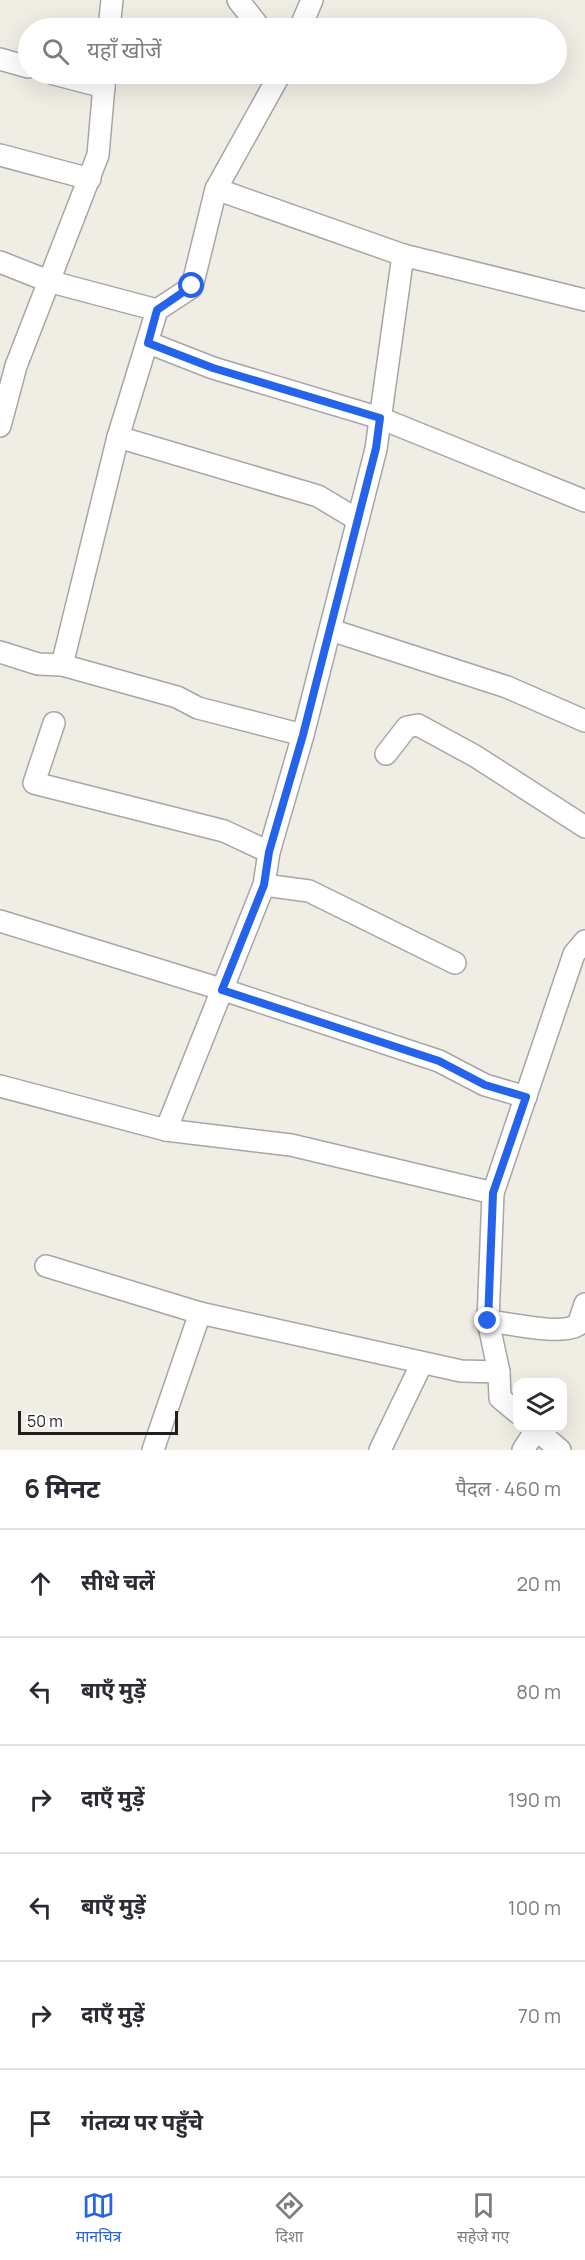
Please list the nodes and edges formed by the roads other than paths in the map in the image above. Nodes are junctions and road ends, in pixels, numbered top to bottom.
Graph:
1 (112, 0) edge
2 (238, 0) edge
3 (312, 0) edge
4 (110, 18) edge
5 (252, 18) edge
6 (304, 18) edge
7 (0, 59) edge
8 (18, 64) edge
9 (105, 84) edge
10 (274, 84) edge
11 (0, 155) edge
12 (90, 179) junction
13 (216, 189) junction
14 (403, 255) junction
15 (0, 262) edge
16 (48, 281) junction
17 (585, 300) edge
18 (157, 310) junction
19 (148, 343) junction
20 (8, 364) edge
21 (380, 418) junction
22 (0, 426) edge
23 (118, 437) junction
24 (585, 501) edge
25 (358, 520) junction
26 (331, 630) junction
27 (0, 652) edge
28 (62, 665) junction
29 (585, 721) edge
30 (54, 723) dead end
31 (303, 735) junction
32 (386, 754) dead end
33 (585, 827) edge
34 (269, 852) junction
35 (264, 885) junction
36 (0, 921) edge
37 (585, 941) edge
38 (455, 963) dead end
39 (222, 990) junction
40 (0, 1086) edge
41 (526, 1097) junction
42 (166, 1130) junction
43 (493, 1193) junction
44 (46, 1266) dead end
45 (585, 1304) edge
46 (200, 1313) junction
47 (488, 1321) junction
48 (422, 1363) junction
49 (499, 1372) junction
50 (513, 1409) edge
51 (533, 1432) edge
52 (539, 1432) edge
53 (157, 1449) edge
54 (380, 1450) edge
55 (523, 1450) edge
56 (560, 1450) edge

1 - 4 street
2 - 5 street
3 - 6 street
7 - 8 street
9 - 12 street
10 - 13 street
11 - 12 street
12 - 16 street
13 - 14 street
13 - 18 street
14 - 17 street
14 - 21 street
15 - 16 street
16 - 18 street
16 - 20 street
18 - 19 street
19 - 21 street
19 - 23 street
20 - 22 street
21 - 24 street
21 - 25 street
23 - 25 street
23 - 28 street
25 - 26 street
26 - 29 street
26 - 31 street
27 - 28 street
28 - 31 street
30 - 34 street
31 - 34 street
32 - 33 street
34 - 35 street
35 - 38 street
35 - 39 street
36 - 39 street
37 - 41 street
39 - 41 street
39 - 42 street
40 - 42 street
41 - 43 street
42 - 43 street
43 - 47 street
44 - 46 street
45 - 47 street
46 - 48 street
46 - 53 street
47 - 49 street
48 - 49 street
48 - 54 street
49 - 50 street
51 - 55 street
52 - 56 street

